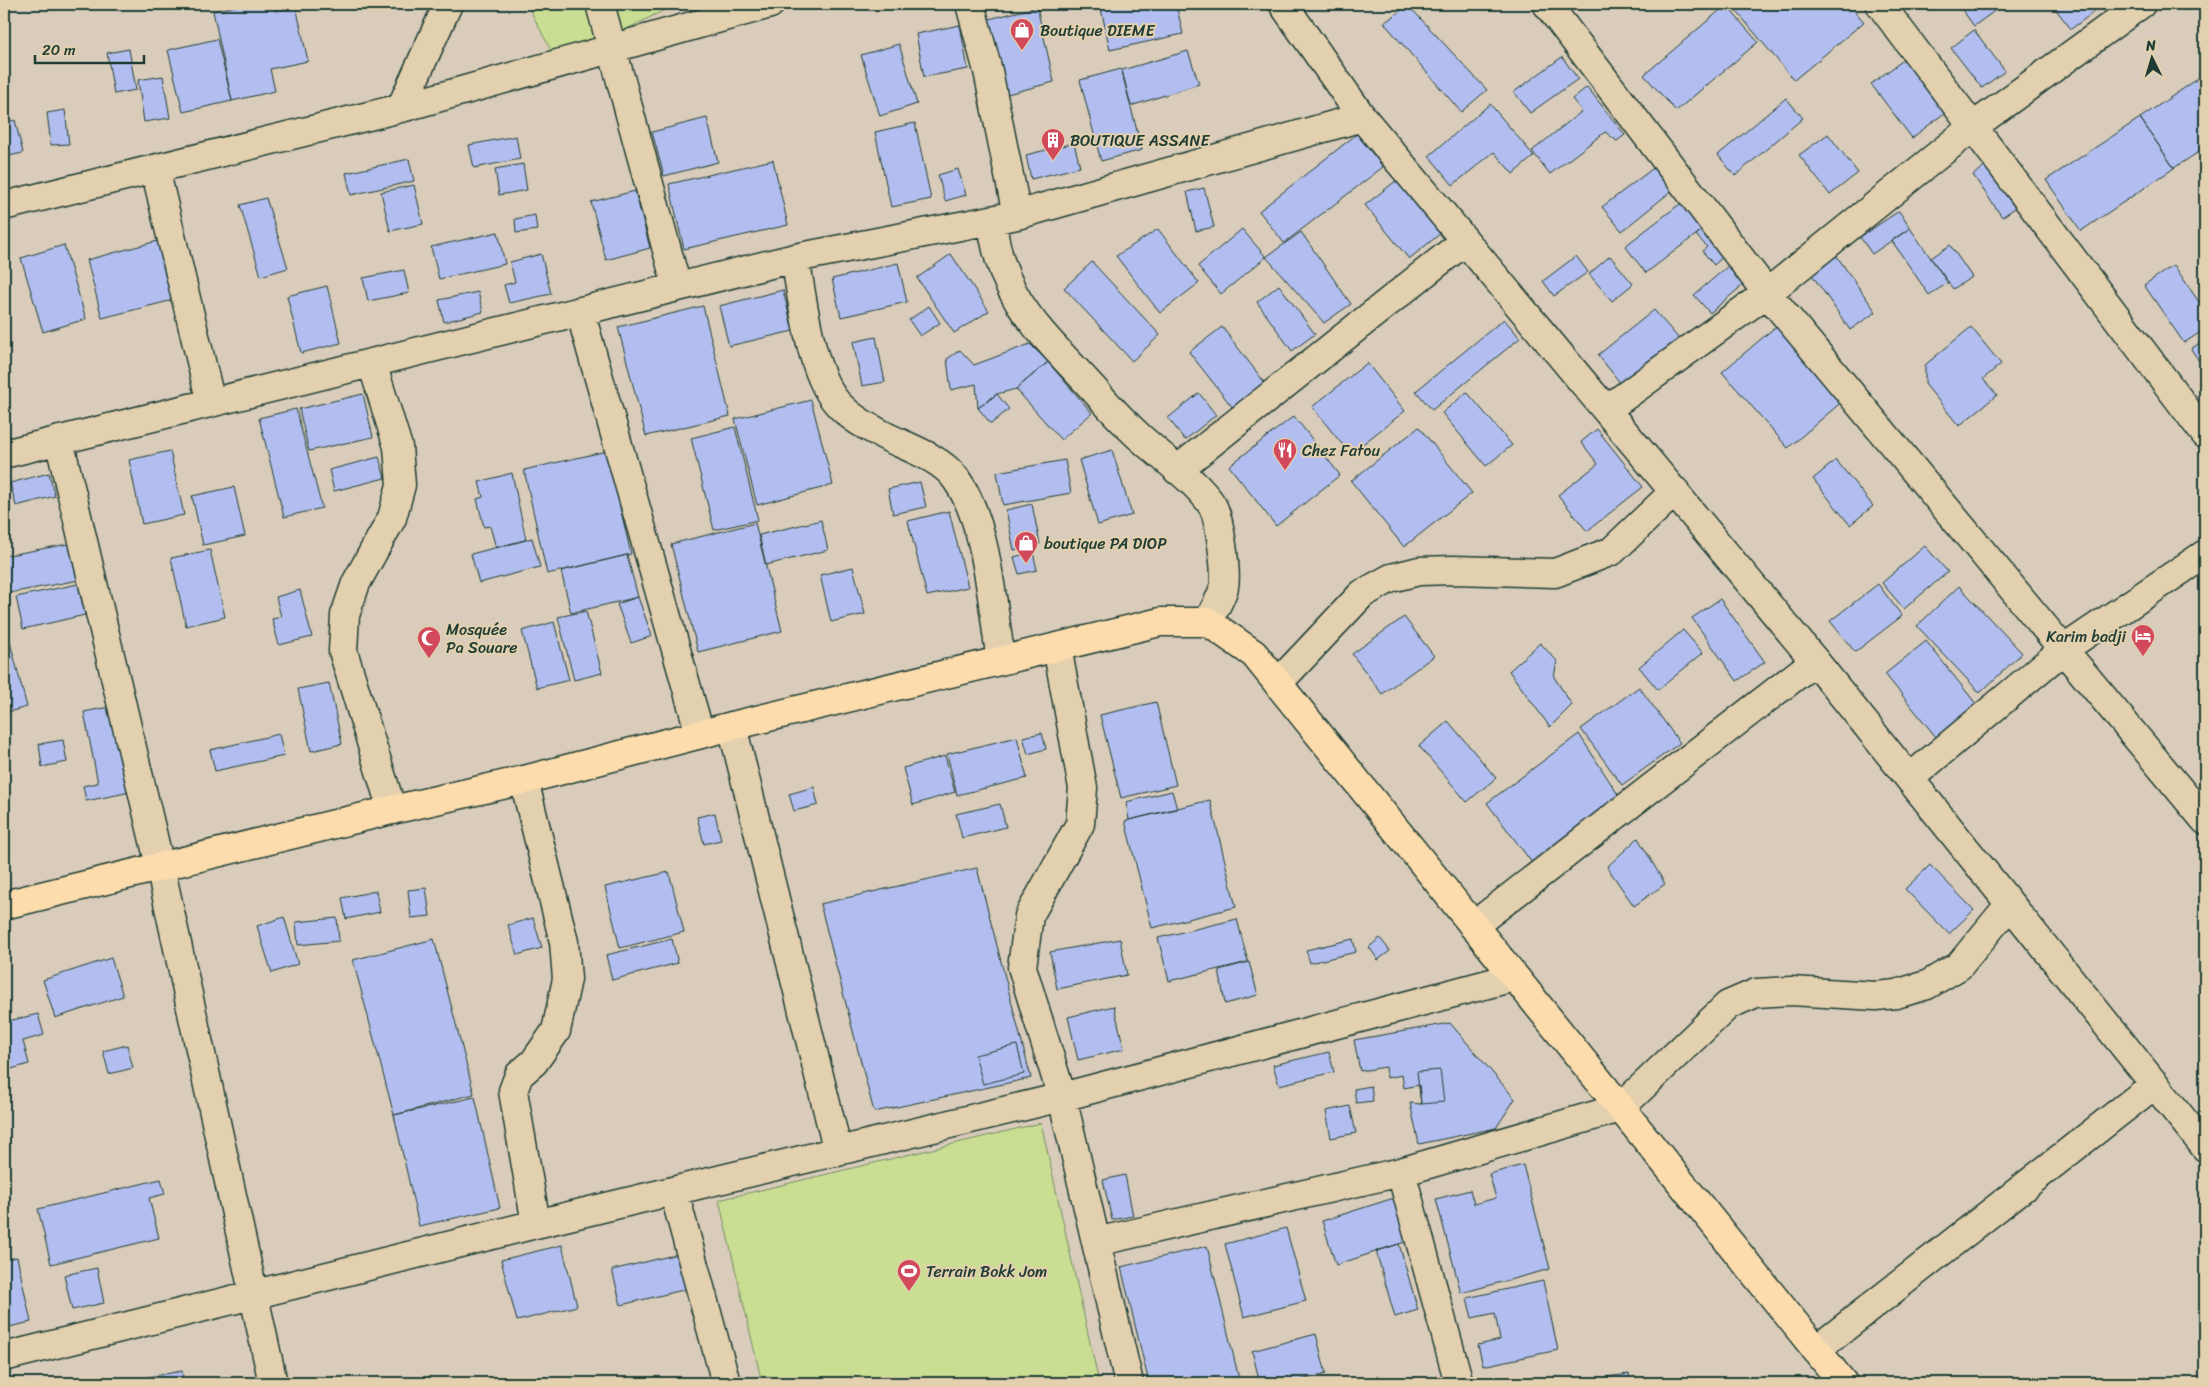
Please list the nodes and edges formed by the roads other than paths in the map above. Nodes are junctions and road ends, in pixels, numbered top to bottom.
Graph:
1 (448, 4) edge
2 (600, 4) edge
3 (770, 4) edge
4 (970, 4) edge
5 (1283, 4) edge
6 (1547, 4) edge
7 (1880, 4) edge
8 (2142, 4) edge
9 (611, 48) junction
10 (401, 108) junction
11 (1362, 117) junction
12 (1974, 126) junction
13 (155, 169) junction
14 (4, 206) edge
15 (1004, 218) junction
16 (1465, 241) junction
17 (795, 258) junction
18 (677, 287) junction
19 (1766, 292) junction
20 (580, 311) junction
21 (372, 363) junction
22 (211, 403) junction
23 (1606, 410) junction
24 (2205, 434) edge
25 (59, 440) junction
26 (4, 454) edge
27 (1177, 470) junction
28 (1675, 491) junction
29 (2205, 554) edge
30 (1208, 622) junction
31 (1058, 647) junction
32 (2064, 648) junction
33 (1001, 660) junction
34 (1815, 661) junction
35 (1278, 683) junction
36 (732, 726) junction
37 (700, 734) junction
38 (1910, 778) junction
39 (524, 780) junction
40 (392, 810) junction
41 (2205, 820) edge
42 (160, 866) junction
43 (2010, 904) junction
44 (4, 905) edge
45 (1473, 926) junction
46 (1514, 977) junction
47 (2155, 1084) junction
48 (1062, 1097) junction
49 (1620, 1108) junction
50 (2204, 1142) edge
51 (838, 1152) junction
52 (1401, 1172) junction
53 (674, 1192) junction
54 (536, 1224) junction
55 (1096, 1242) junction
56 (253, 1295) junction
57 (1816, 1350) junction
58 (4, 1356) edge
59 (272, 1383) edge
60 (726, 1383) edge
61 (1129, 1383) edge
62 (1459, 1383) edge
63 (1843, 1383) edge

1 - 10 street
2 - 9 street
3 - 9 street
4 - 15 street
5 - 11 street
6 - 19 street
7 - 12 street
8 - 12 street
9 - 10 street
9 - 18 street
10 - 13 street
11 - 15 street
11 - 16 street
12 - 19 street
12 - 24 street
13 - 14 street
13 - 22 street
15 - 17 street
15 - 27 street
16 - 23 street
16 - 27 street
17 - 18 street
17 - 33 street
18 - 20 street
19 - 23 street
19 - 32 street
20 - 21 street
20 - 37 street
21 - 22 street
21 - 40 street
22 - 25 street
23 - 28 street
25 - 26 street
25 - 42 street
27 - 30 street
28 - 34 street
28 - 35 street
29 - 32 street
30 - 31 main road
30 - 35 main road
31 - 33 main road
31 - 48 street
32 - 38 street
32 - 41 street
33 - 36 main road
34 - 38 street
34 - 45 street
35 - 45 main road
36 - 37 main road
36 - 51 street
37 - 39 main road
38 - 43 street
39 - 40 main road
39 - 54 street
40 - 42 main road
42 - 44 main road
42 - 56 street
43 - 47 street
43 - 49 street
45 - 46 main road
46 - 48 street
46 - 49 main road
47 - 50 street
47 - 57 street
48 - 51 street
48 - 55 street
49 - 52 street
49 - 57 main road
51 - 53 street
52 - 55 street
52 - 62 street
53 - 54 street
53 - 60 street
54 - 56 street
55 - 61 street
56 - 58 street
56 - 59 street
57 - 63 main road

